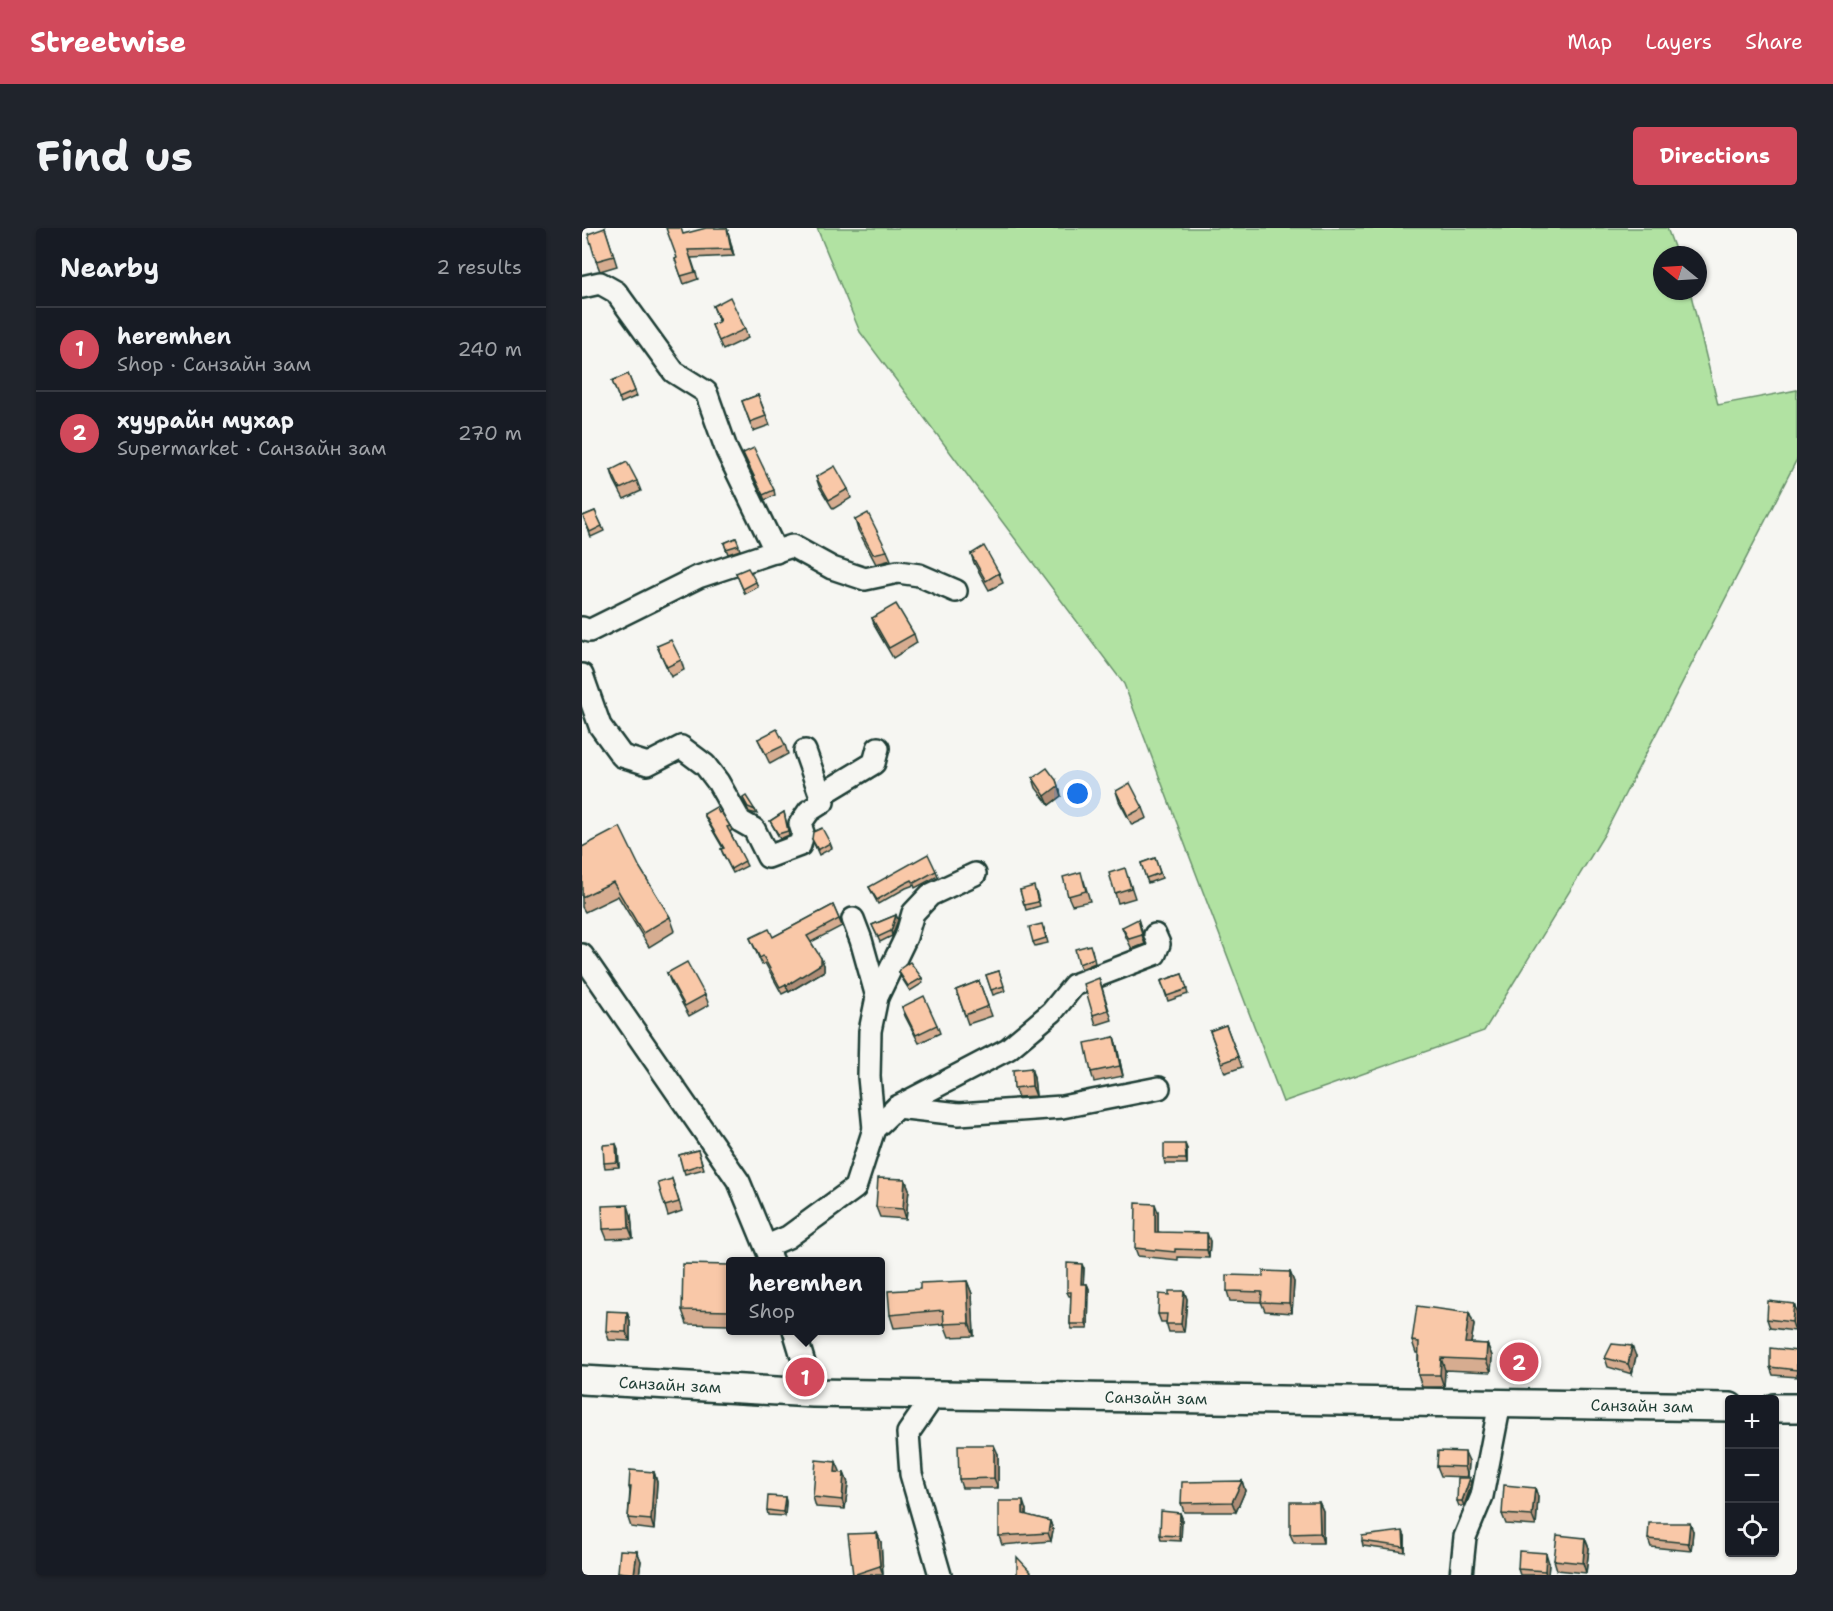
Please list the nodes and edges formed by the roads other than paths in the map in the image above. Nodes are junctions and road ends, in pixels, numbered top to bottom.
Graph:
1 (582, 287) edge
2 (776, 552) junction
3 (956, 591) dead end
4 (582, 628) edge
5 (582, 675) edge
6 (878, 748) dead end
7 (805, 751) dead end
8 (821, 795) junction
9 (975, 874) dead end
10 (853, 920) dead end
11 (1155, 935) dead end
12 (582, 955) edge
13 (877, 997) junction
14 (1159, 1088) dead end
15 (897, 1107) junction
16 (874, 1129) junction
17 (770, 1254) edge
18 (796, 1335) edge
19 (582, 1380) edge
20 (813, 1393) junction
21 (935, 1394) junction
22 (1500, 1403) junction
23 (1725, 1407) edge
24 (1779, 1408) edge
25 (1797, 1408) edge
26 (940, 1575) edge
27 (1461, 1575) edge

1 - 2 street
2 - 3 street
2 - 4 street
5 - 8 street
6 - 8 street
7 - 8 street
9 - 13 street
10 - 13 street
11 - 15 street
12 - 17 street
13 - 16 street
14 - 15 street
15 - 16 street
16 - 17 street
18 - 20 street
19 - 20 main road, Санзайн зам
20 - 21 main road, Санзайн зам
21 - 22 main road, Санзайн зам
21 - 26 street
22 - 23 main road, Санзайн зам
22 - 27 street
24 - 25 main road

